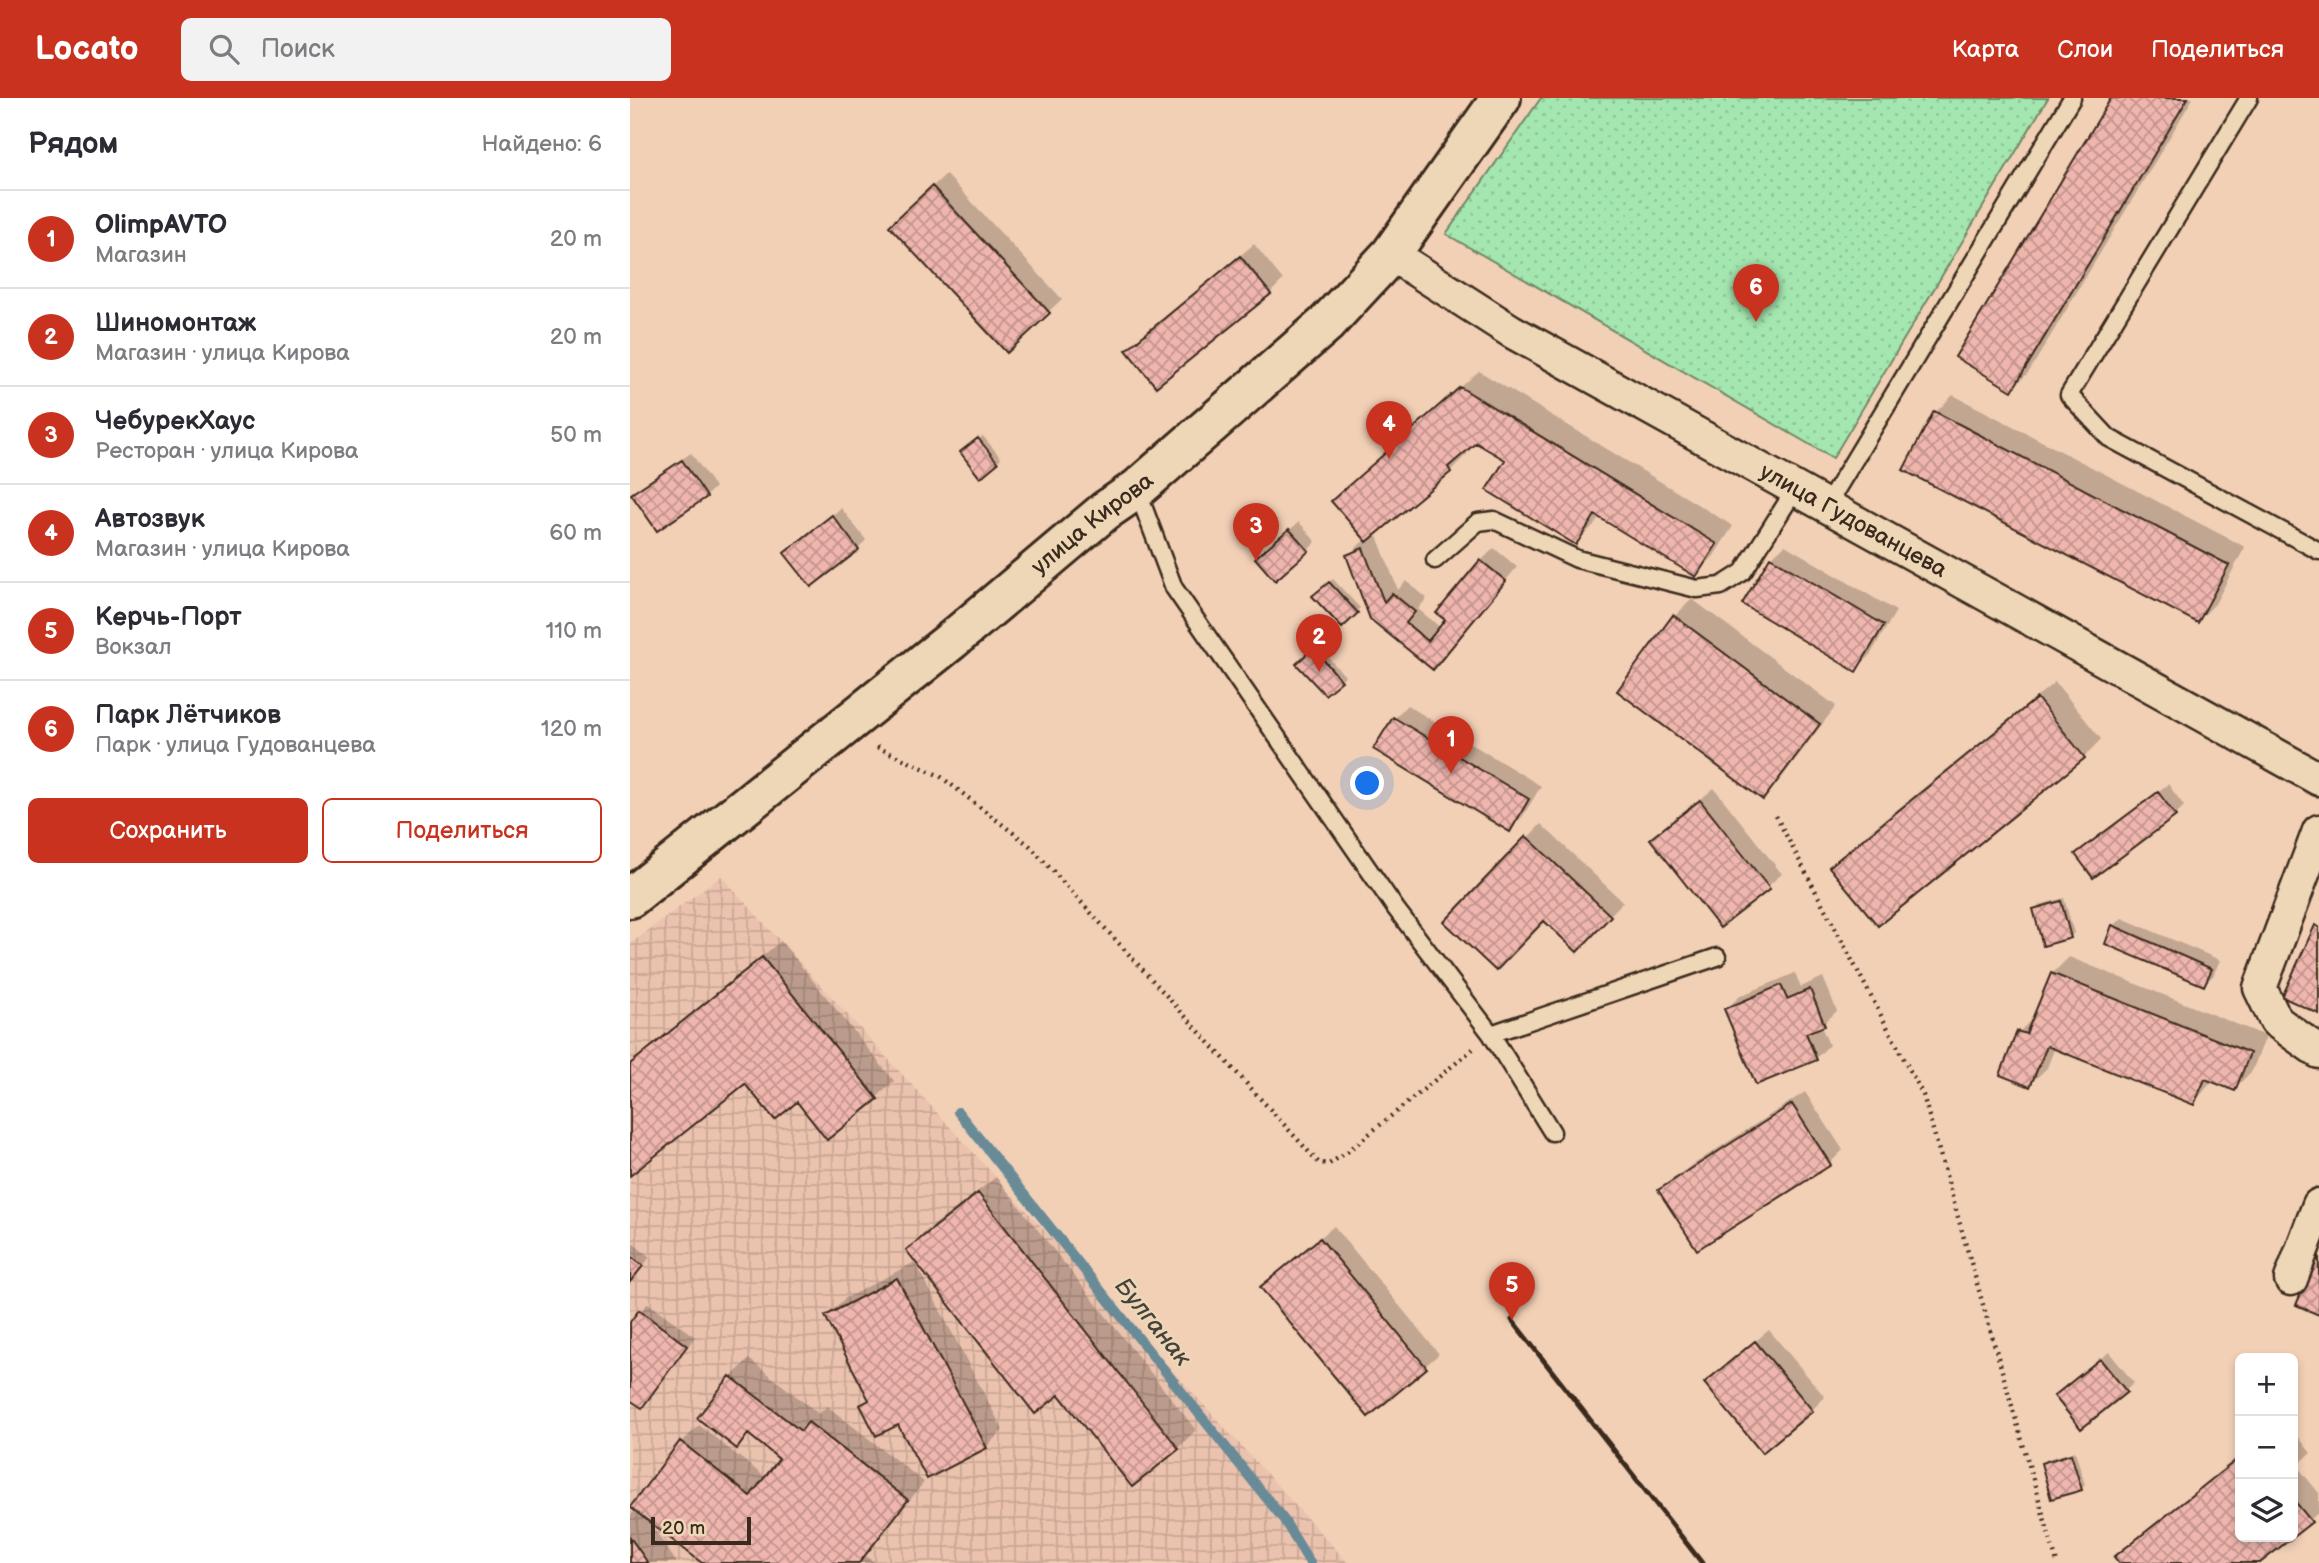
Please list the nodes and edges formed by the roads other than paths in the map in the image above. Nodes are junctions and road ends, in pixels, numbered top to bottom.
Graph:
1 (1501, 98) edge
2 (2072, 98) edge
3 (2249, 98) edge
4 (1391, 254) junction
5 (1796, 488) junction
6 (1137, 489) junction
7 (1827, 505) junction
8 (2311, 540) edge
9 (2319, 551) edge
10 (1434, 560) dead end
11 (2319, 779) edge
12 (2319, 831) edge
13 (630, 898) edge
14 (1717, 957) dead end
15 (1491, 1034) junction
16 (2319, 1052) edge
17 (1552, 1132) dead end
18 (2319, 1205) edge
19 (2291, 1279) dead end

1 - 4 main road, улица Кирова
2 - 7 lane
3 - 8 lane
4 - 5 street, улица Гудованцева
4 - 6 main road, улица Кирова
5 - 7 street, улица Гудованцева
5 - 10 lane
6 - 13 main road, улица Кирова
6 - 15 lane
7 - 11 street, улица Гудованцева
8 - 9 lane
12 - 16 street
14 - 15 lane
15 - 17 lane
18 - 19 street

